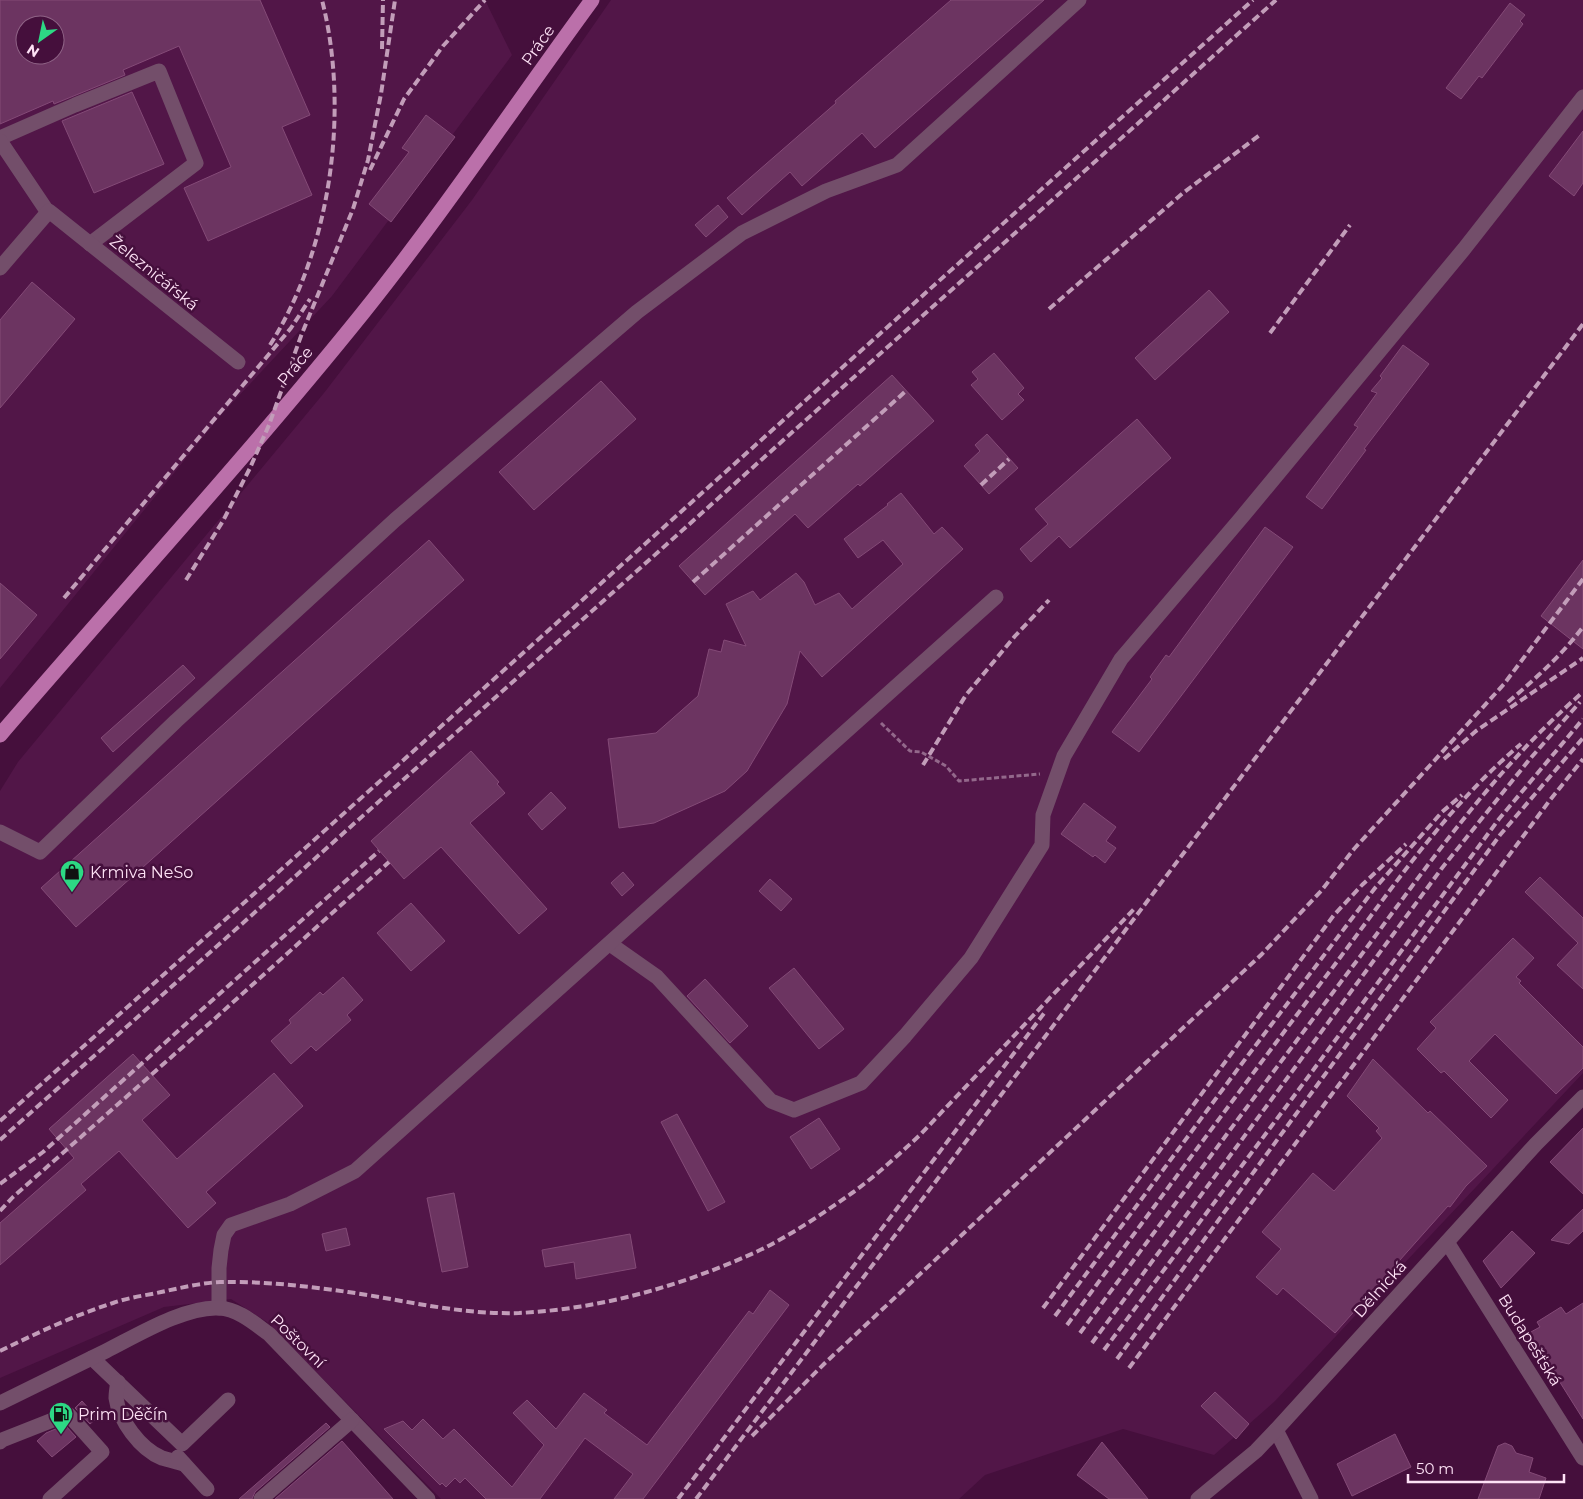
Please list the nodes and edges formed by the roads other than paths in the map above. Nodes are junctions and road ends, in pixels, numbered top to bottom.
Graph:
1 (592, 0) edge
2 (1079, 0) edge
3 (1583, 97) edge
4 (0, 139) edge
5 (47, 209) junction
6 (90, 244) junction
7 (0, 268) edge
8 (238, 362) dead end
9 (996, 597) dead end
10 (0, 735) edge
11 (0, 832) edge
12 (610, 944) junction
13 (1583, 1097) edge
14 (1447, 1242) junction
15 (219, 1308) junction
16 (92, 1358) junction
17 (118, 1382) junction
18 (228, 1400) dead end
19 (0, 1403) edge
20 (352, 1420) junction
21 (1276, 1430) junction
22 (0, 1442) edge
23 (182, 1444) junction
24 (1583, 1458) edge
25 (184, 1464) junction
26 (207, 1489) dead end
27 (50, 1499) edge
28 (261, 1499) edge
29 (428, 1499) edge
30 (1198, 1499) edge
31 (1311, 1499) edge

1 - 10 main road, Práce
2 - 11 street
3 - 12 street
4 - 5 street, Železničářská
4 - 6 street
5 - 6 street, Železničářská
5 - 7 street
6 - 8 street, Železničářská
9 - 12 street
12 - 15 street
13 - 14 street, Dělnická
14 - 21 street, Dělnická
14 - 24 street, Budapešťská
15 - 16 street, Poštovní
15 - 20 street, Poštovní
16 - 17 street
16 - 19 street, Poštovní
17 - 23 street
17 - 25 street
18 - 23 street
20 - 28 street
20 - 29 street, Poštovní
21 - 30 street, Dělnická
21 - 31 street
22 - 27 street
23 - 25 street
25 - 26 street

